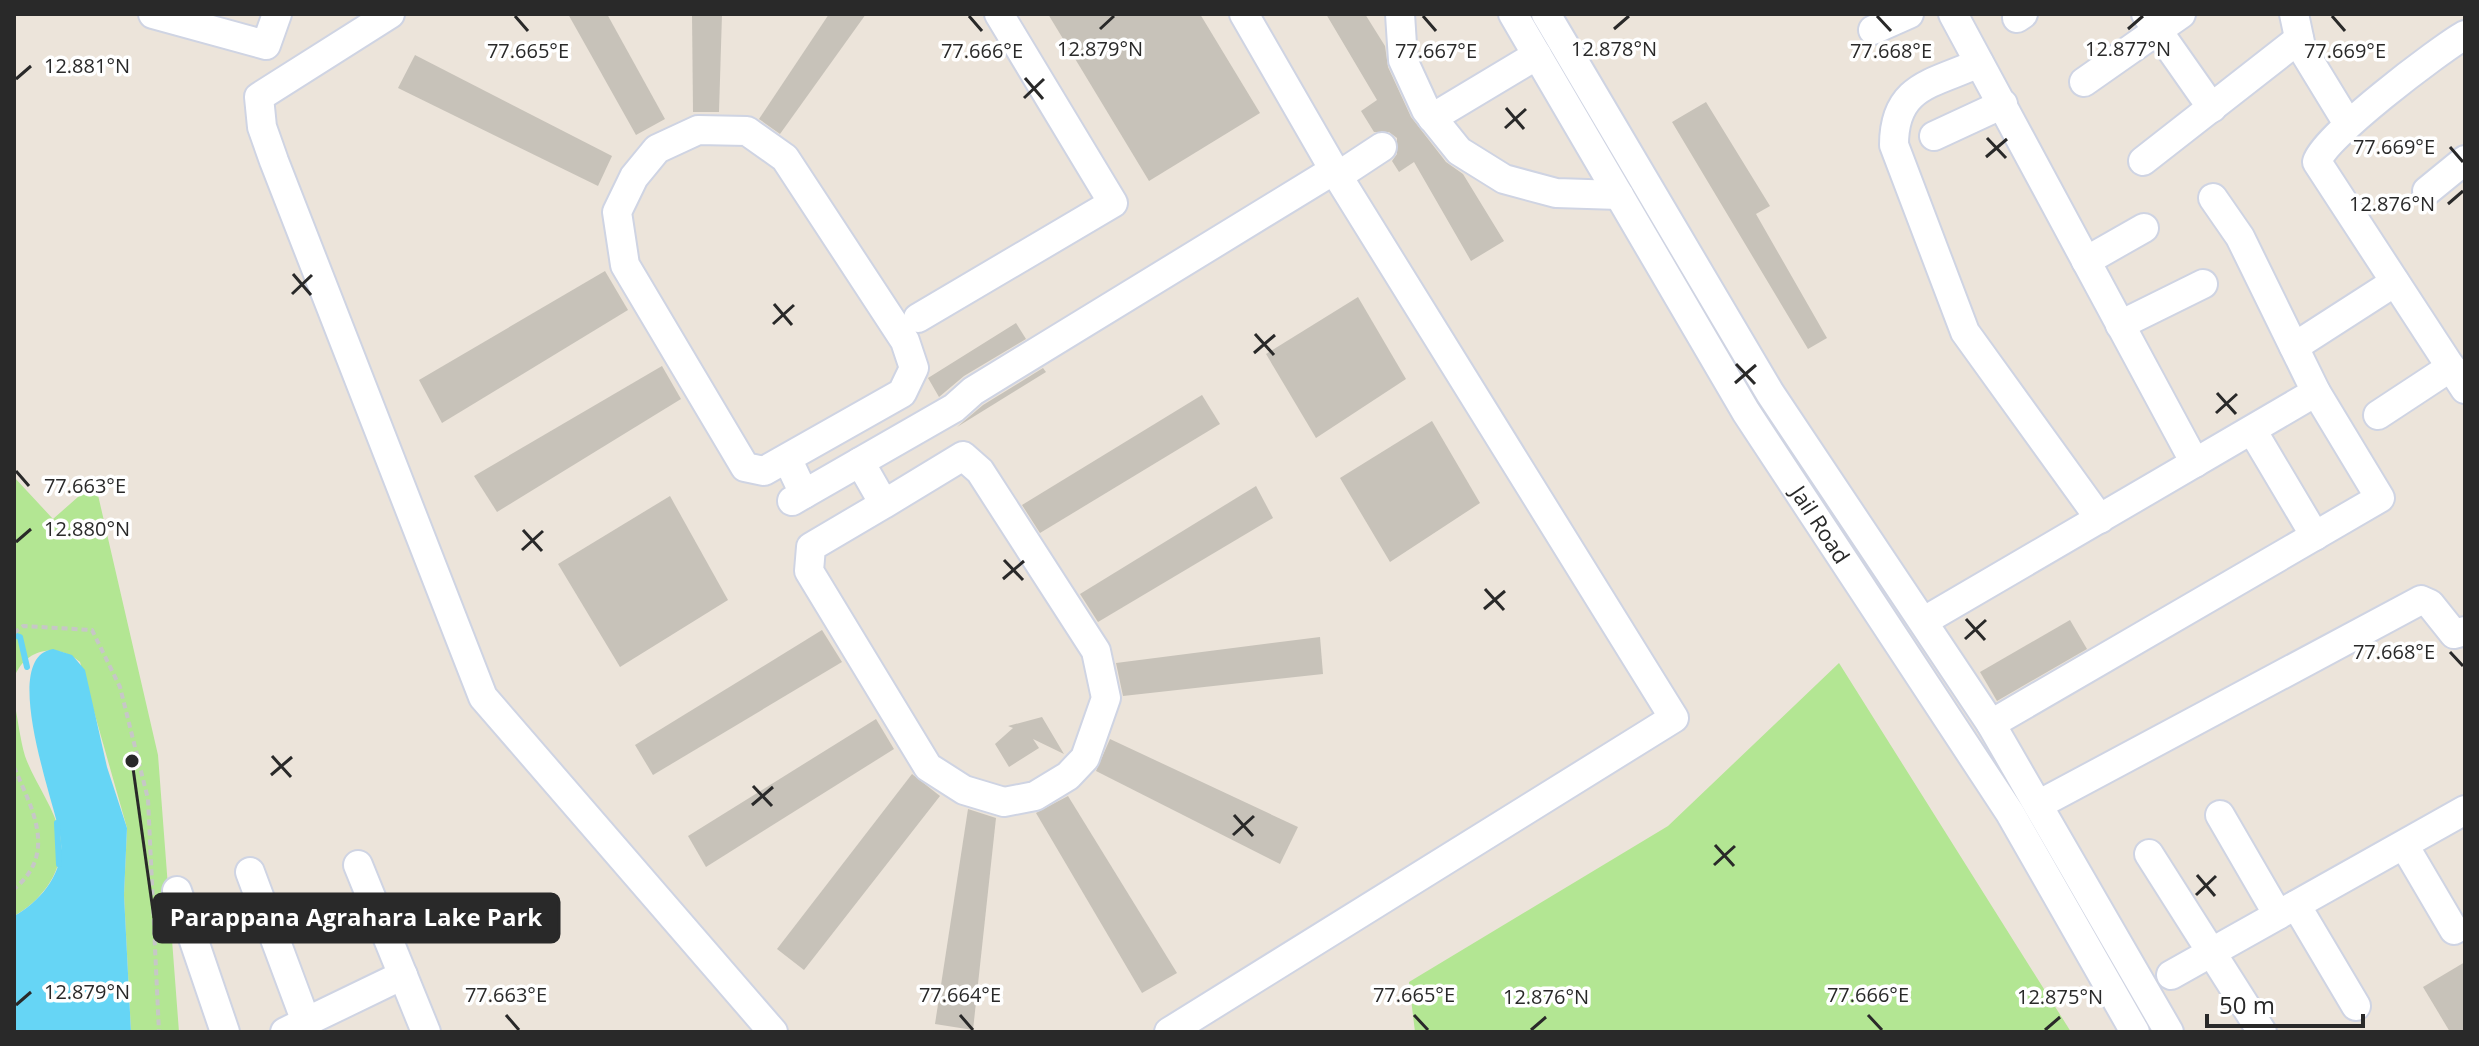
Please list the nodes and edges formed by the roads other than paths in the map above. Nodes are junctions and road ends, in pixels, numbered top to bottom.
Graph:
1 (153, 14) edge
2 (277, 14) edge
3 (390, 14) edge
4 (999, 14) edge
5 (1244, 14) edge
6 (1400, 14) edge
7 (1513, 14) edge
8 (1546, 14) edge
9 (1909, 14) edge
10 (1953, 14) edge
11 (2161, 19) edge
12 (2300, 23) edge
13 (1873, 30) dead end
14 (2465, 35) edge
15 (1537, 55) junction
16 (1979, 63) junction
17 (2084, 82) dead end
18 (2003, 104) junction
19 (2212, 108) junction
20 (1432, 118) junction
21 (2348, 124) junction
22 (1934, 136) dead end
23 (1382, 147) dead end
24 (2465, 160) edge
25 (2143, 161) dead end
26 (1336, 173) junction
27 (2427, 191) dead end
28 (1619, 195) junction
29 (2213, 198) dead end
30 (2144, 228) dead end
31 (2086, 261) junction
32 (2395, 282) junction
33 (2203, 284) dead end
34 (918, 318) dead end
35 (2120, 325) junction
36 (2294, 347) junction
37 (2458, 378) edge
38 (2316, 392) junction
39 (2378, 415) dead end
40 (2252, 430) junction
41 (787, 458) junction
42 (860, 462) junction
43 (2195, 463) junction
44 (884, 504) junction
45 (2100, 519) junction
46 (2315, 536) junction
47 (1921, 617) junction
48 (2465, 631) edge
49 (1991, 724) junction
50 (2038, 805) junction
51 (2465, 810) edge
52 (2220, 815) dead end
53 (2404, 845) junction
54 (2149, 854) dead end
55 (358, 865) dead end
56 (250, 872) dead end
57 (177, 891) dead end
58 (2287, 910) junction
59 (2454, 930) dead end
60 (2211, 953) junction
61 (403, 975) junction
62 (2171, 975) dead end
63 (2356, 1006) dead end
64 (296, 1027) edge
65 (225, 1032) edge
66 (426, 1032) edge
67 (773, 1032) edge
68 (1169, 1032) edge
69 (2135, 1032) edge
70 (2169, 1032) edge
71 (2262, 1032) edge

1 - 2 street
3 - 67 street
4 - 34 street
5 - 26 street
6 - 20 street
7 - 15 street, Jail Road
8 - 47 street
9 - 13 street
10 - 16 street
11 - 17 street
11 - 19 street
12 - 19 street
12 - 21 street
14 - 21 street
15 - 20 street
15 - 28 street, Jail Road
16 - 18 street
16 - 45 street
18 - 22 street
18 - 31 street
19 - 25 street
20 - 28 street
21 - 32 street
23 - 26 street
24 - 27 street
26 - 42 street
26 - 68 street
28 - 69 street, Jail Road
29 - 36 street
30 - 31 street
31 - 35 street
32 - 36 street
32 - 37 street
33 - 35 street
35 - 43 street
36 - 38 street
37 - 39 street
38 - 40 street
38 - 46 street
40 - 43 street
40 - 46 street
41 - 41 street
41 - 42 street
42 - 44 street
43 - 45 street
44 - 44 street
45 - 47 street
46 - 49 street
47 - 49 street
48 - 50 street
49 - 50 street
50 - 70 street
51 - 53 street
52 - 58 street
53 - 58 street
53 - 59 street
54 - 60 street
55 - 61 street
56 - 64 street
57 - 65 street
58 - 60 street
58 - 63 street
60 - 62 street
60 - 71 street
61 - 64 street
61 - 66 street

